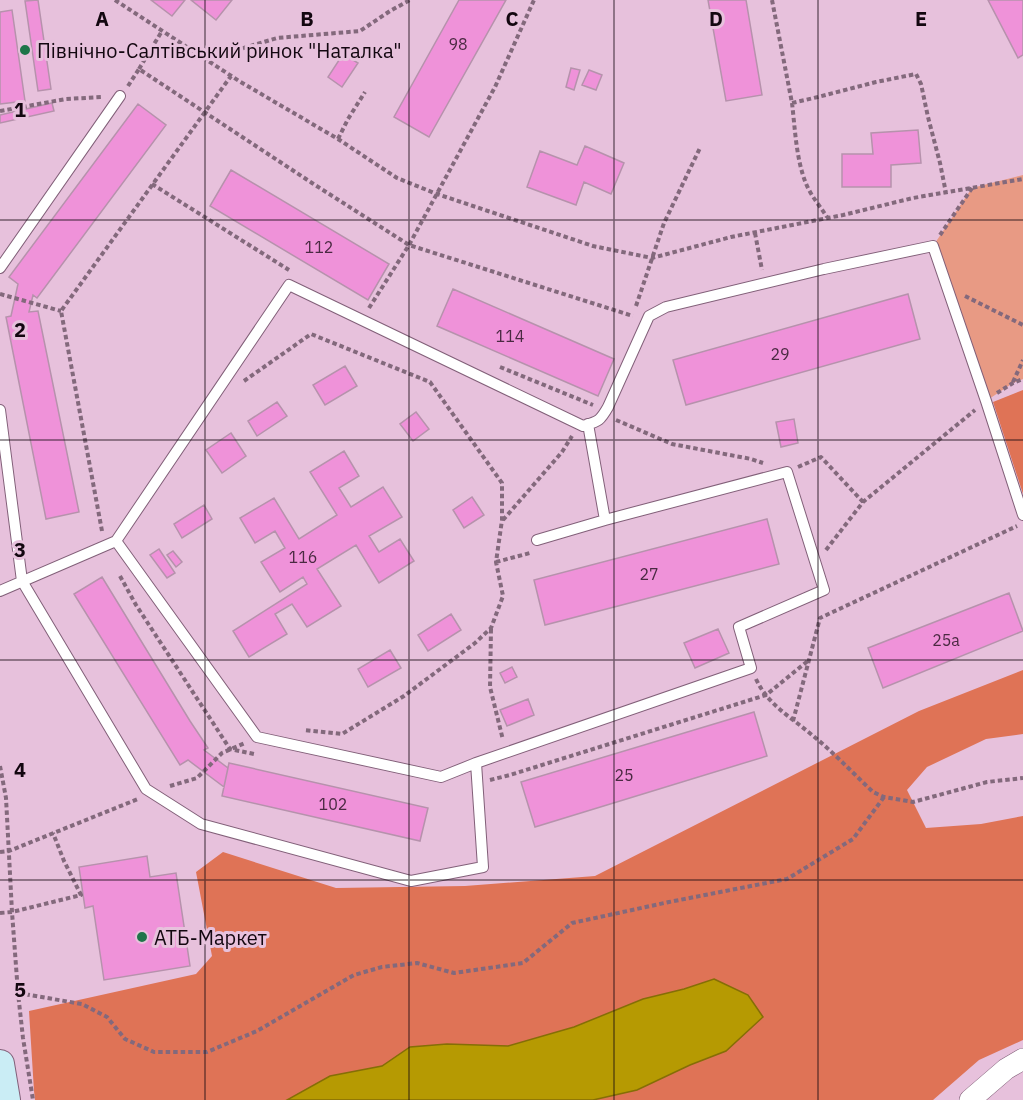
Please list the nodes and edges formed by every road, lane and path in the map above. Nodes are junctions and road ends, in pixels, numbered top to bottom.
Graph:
1 (115, 0) edge
2 (410, 0) edge
3 (534, 0) edge
4 (772, 0) edge
5 (162, 30) junction
6 (207, 60) junction
7 (140, 69) junction
8 (231, 76) junction
9 (365, 92) dead end
10 (120, 96) junction
11 (792, 103) junction
12 (0, 111) edge
13 (204, 112) junction
14 (338, 139) junction
15 (700, 148) dead end
16 (1023, 179) edge
17 (152, 184) junction
18 (972, 188) junction
19 (945, 192) junction
20 (436, 194) junction
21 (828, 218) junction
22 (755, 232) junction
23 (409, 245) junction
24 (933, 246) junction
25 (652, 258) junction
26 (0, 268) edge
27 (297, 274) dead end
28 (765, 284) junction
29 (946, 286) junction
30 (0, 294) edge
31 (61, 311) junction
32 (362, 320) junction
33 (1023, 325) edge
34 (1023, 360) edge
35 (496, 366) dead end
36 (1023, 379) edge
37 (243, 382) dead end
38 (1013, 383) junction
39 (986, 401) junction
40 (594, 405) dead end
41 (0, 410) edge
42 (614, 419) dead end
43 (588, 424) junction
44 (787, 472) junction
45 (863, 502) junction
46 (1023, 515) edge
47 (605, 520) junction
48 (1023, 524) edge
49 (537, 540) dead end
50 (116, 541) junction
51 (104, 546) junction
52 (816, 564) junction
53 (22, 581) junction
54 (0, 591) edge
55 (491, 627) junction
56 (809, 660) junction
57 (751, 668) junction
58 (765, 695) junction
59 (363, 720) dead end
60 (793, 721) junction
61 (506, 752) junction
62 (264, 756) dead end
63 (216, 759) dead end
64 (476, 763) junction
65 (0, 766) edge
66 (1023, 778) edge
67 (477, 783) junction
68 (152, 793) junction
69 (884, 797) junction
70 (53, 833) junction
71 (9, 850) junction
72 (0, 852) edge
73 (12, 912) junction
74 (0, 913) edge
75 (18, 993) junction
76 (1023, 1059) edge
77 (0, 1064) edge
78 (6, 1100) edge
79 (33, 1100) edge
80 (970, 1100) edge

1 - 5 path
2 - 6 path
3 - 20 path
4 - 11 path
5 - 6 path
5 - 7 path
6 - 8 path
7 - 10 path
7 - 13 path
8 - 13 path
8 - 14 path
9 - 14 path
10 - 12 path
10 - 26 lane
11 - 19 path
11 - 21 path
13 - 17 path
13 - 23 path
14 - 20 path
15 - 25 path
16 - 18 path
17 - 27 path
17 - 31 path
18 - 19 path
18 - 24 path
19 - 21 path
20 - 23 path
20 - 25 path
21 - 22 path
22 - 25 path
22 - 28 path
23 - 25 path
23 - 32 path
24 - 28 lane
24 - 29 lane
28 - 43 lane
29 - 33 path
29 - 39 lane
30 - 31 path
31 - 51 path
32 - 43 lane
32 - 50 lane
34 - 38 path
35 - 40 path
36 - 38 path
37 - 55 path
38 - 39 path
39 - 45 path
39 - 46 lane
41 - 53 lane
42 - 44 path
43 - 47 lane
44 - 45 path
44 - 47 lane
44 - 52 lane
45 - 52 path
47 - 49 lane
48 - 56 path
50 - 51 lane
50 - 64 lane
51 - 53 lane
51 - 62 path
52 - 57 lane
53 - 54 lane
53 - 68 lane
55 - 59 path
55 - 61 path
56 - 58 path
56 - 60 path
57 - 58 path
57 - 61 lane
58 - 60 path
58 - 67 path
60 - 69 path
61 - 64 lane
63 - 68 path
64 - 67 lane
65 - 71 path
66 - 69 path
67 - 68 lane
68 - 70 path
69 - 75 path
70 - 71 path
70 - 73 path
71 - 72 path
71 - 73 path
73 - 74 path
73 - 75 path
75 - 79 path
76 - 80 street
77 - 78 main road

